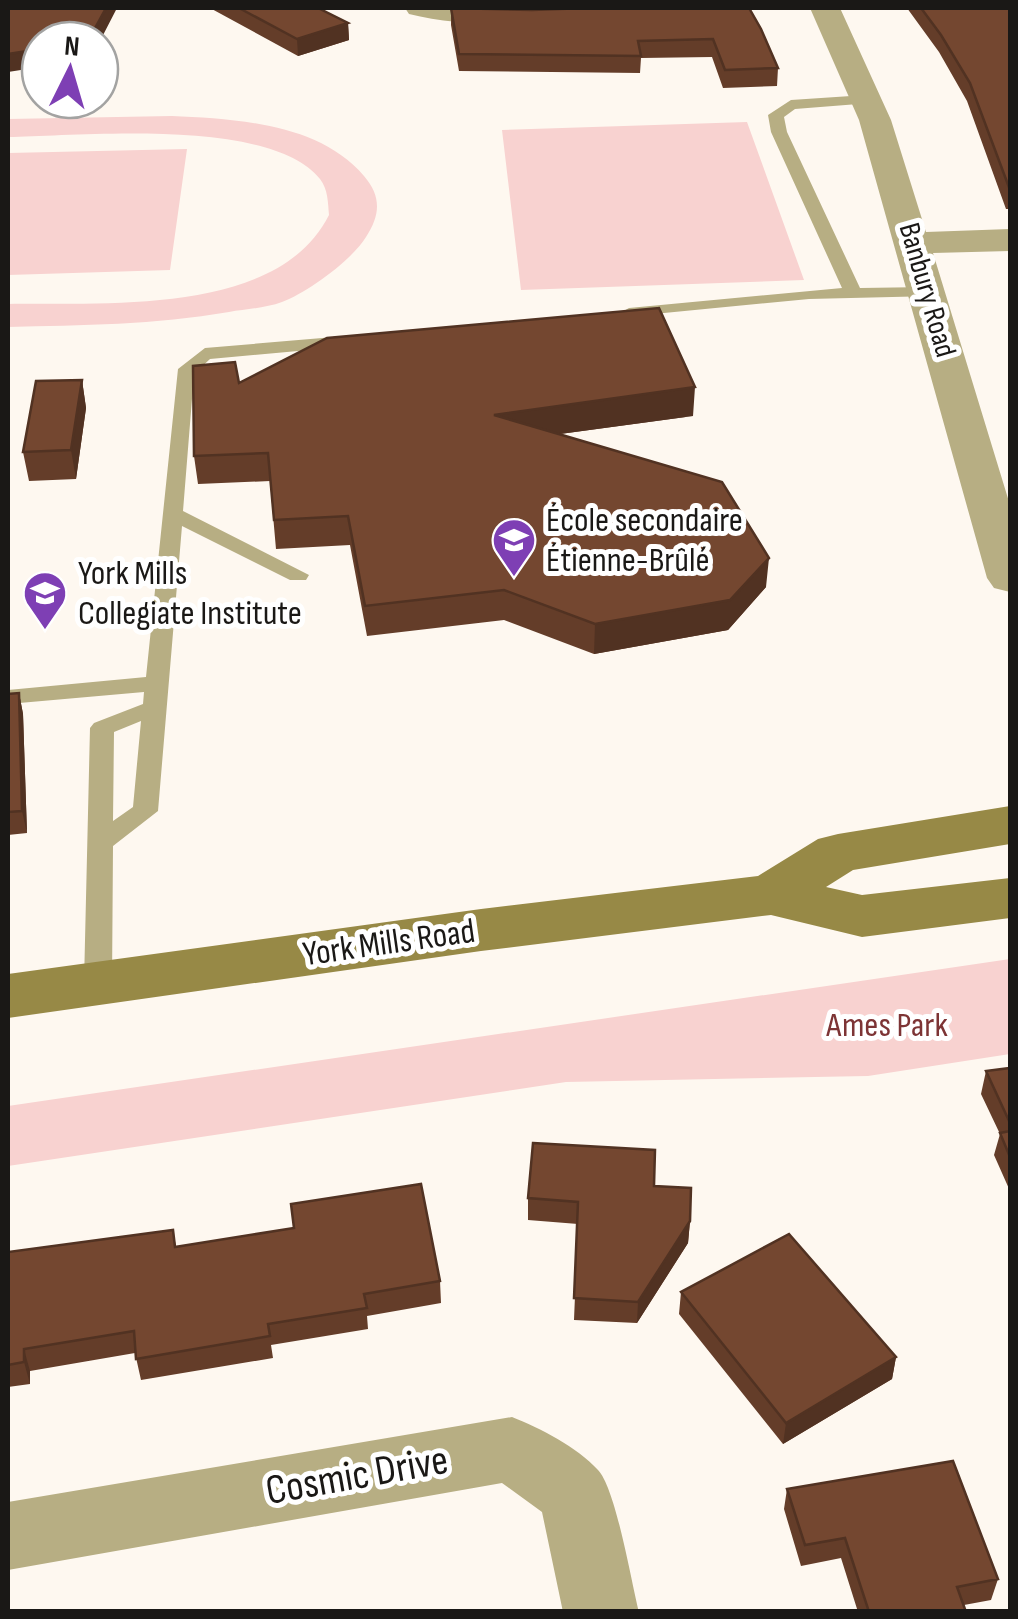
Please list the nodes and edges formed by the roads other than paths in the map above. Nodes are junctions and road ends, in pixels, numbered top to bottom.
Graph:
1 (420, 8) edge
2 (656, 8) edge
3 (826, 8) edge
4 (866, 100) junction
5 (1010, 240) edge
6 (914, 244) junction
7 (928, 292) junction
8 (853, 293) junction
9 (615, 314) edge
10 (368, 340) edge
11 (171, 513) junction
12 (298, 576) dead end
13 (1010, 578) edge
14 (155, 695) junction
15 (8, 697) edge
16 (1010, 825) edge
17 (100, 843) junction
18 (771, 895) junction
19 (1010, 898) edge
20 (98, 983) junction
21 (8, 996) edge
22 (8, 1536) edge
23 (601, 1612) edge

1 - 2 street
3 - 4 street, Banbury Road
4 - 6 street, Banbury Road
4 - 8 lane
5 - 6 street
6 - 7 street, Banbury Road
7 - 8 lane
7 - 13 street, Banbury Road
8 - 9 lane
10 - 11 lane
11 - 12 lane
11 - 14 lane
14 - 15 lane
14 - 17 lane
14 - 17 lane
16 - 18 main road, York Mills Road
17 - 20 lane
18 - 19 main road, York Mills Road
18 - 20 main road, York Mills Road
20 - 21 main road, York Mills Road
22 - 23 street, Cosmic Drive

